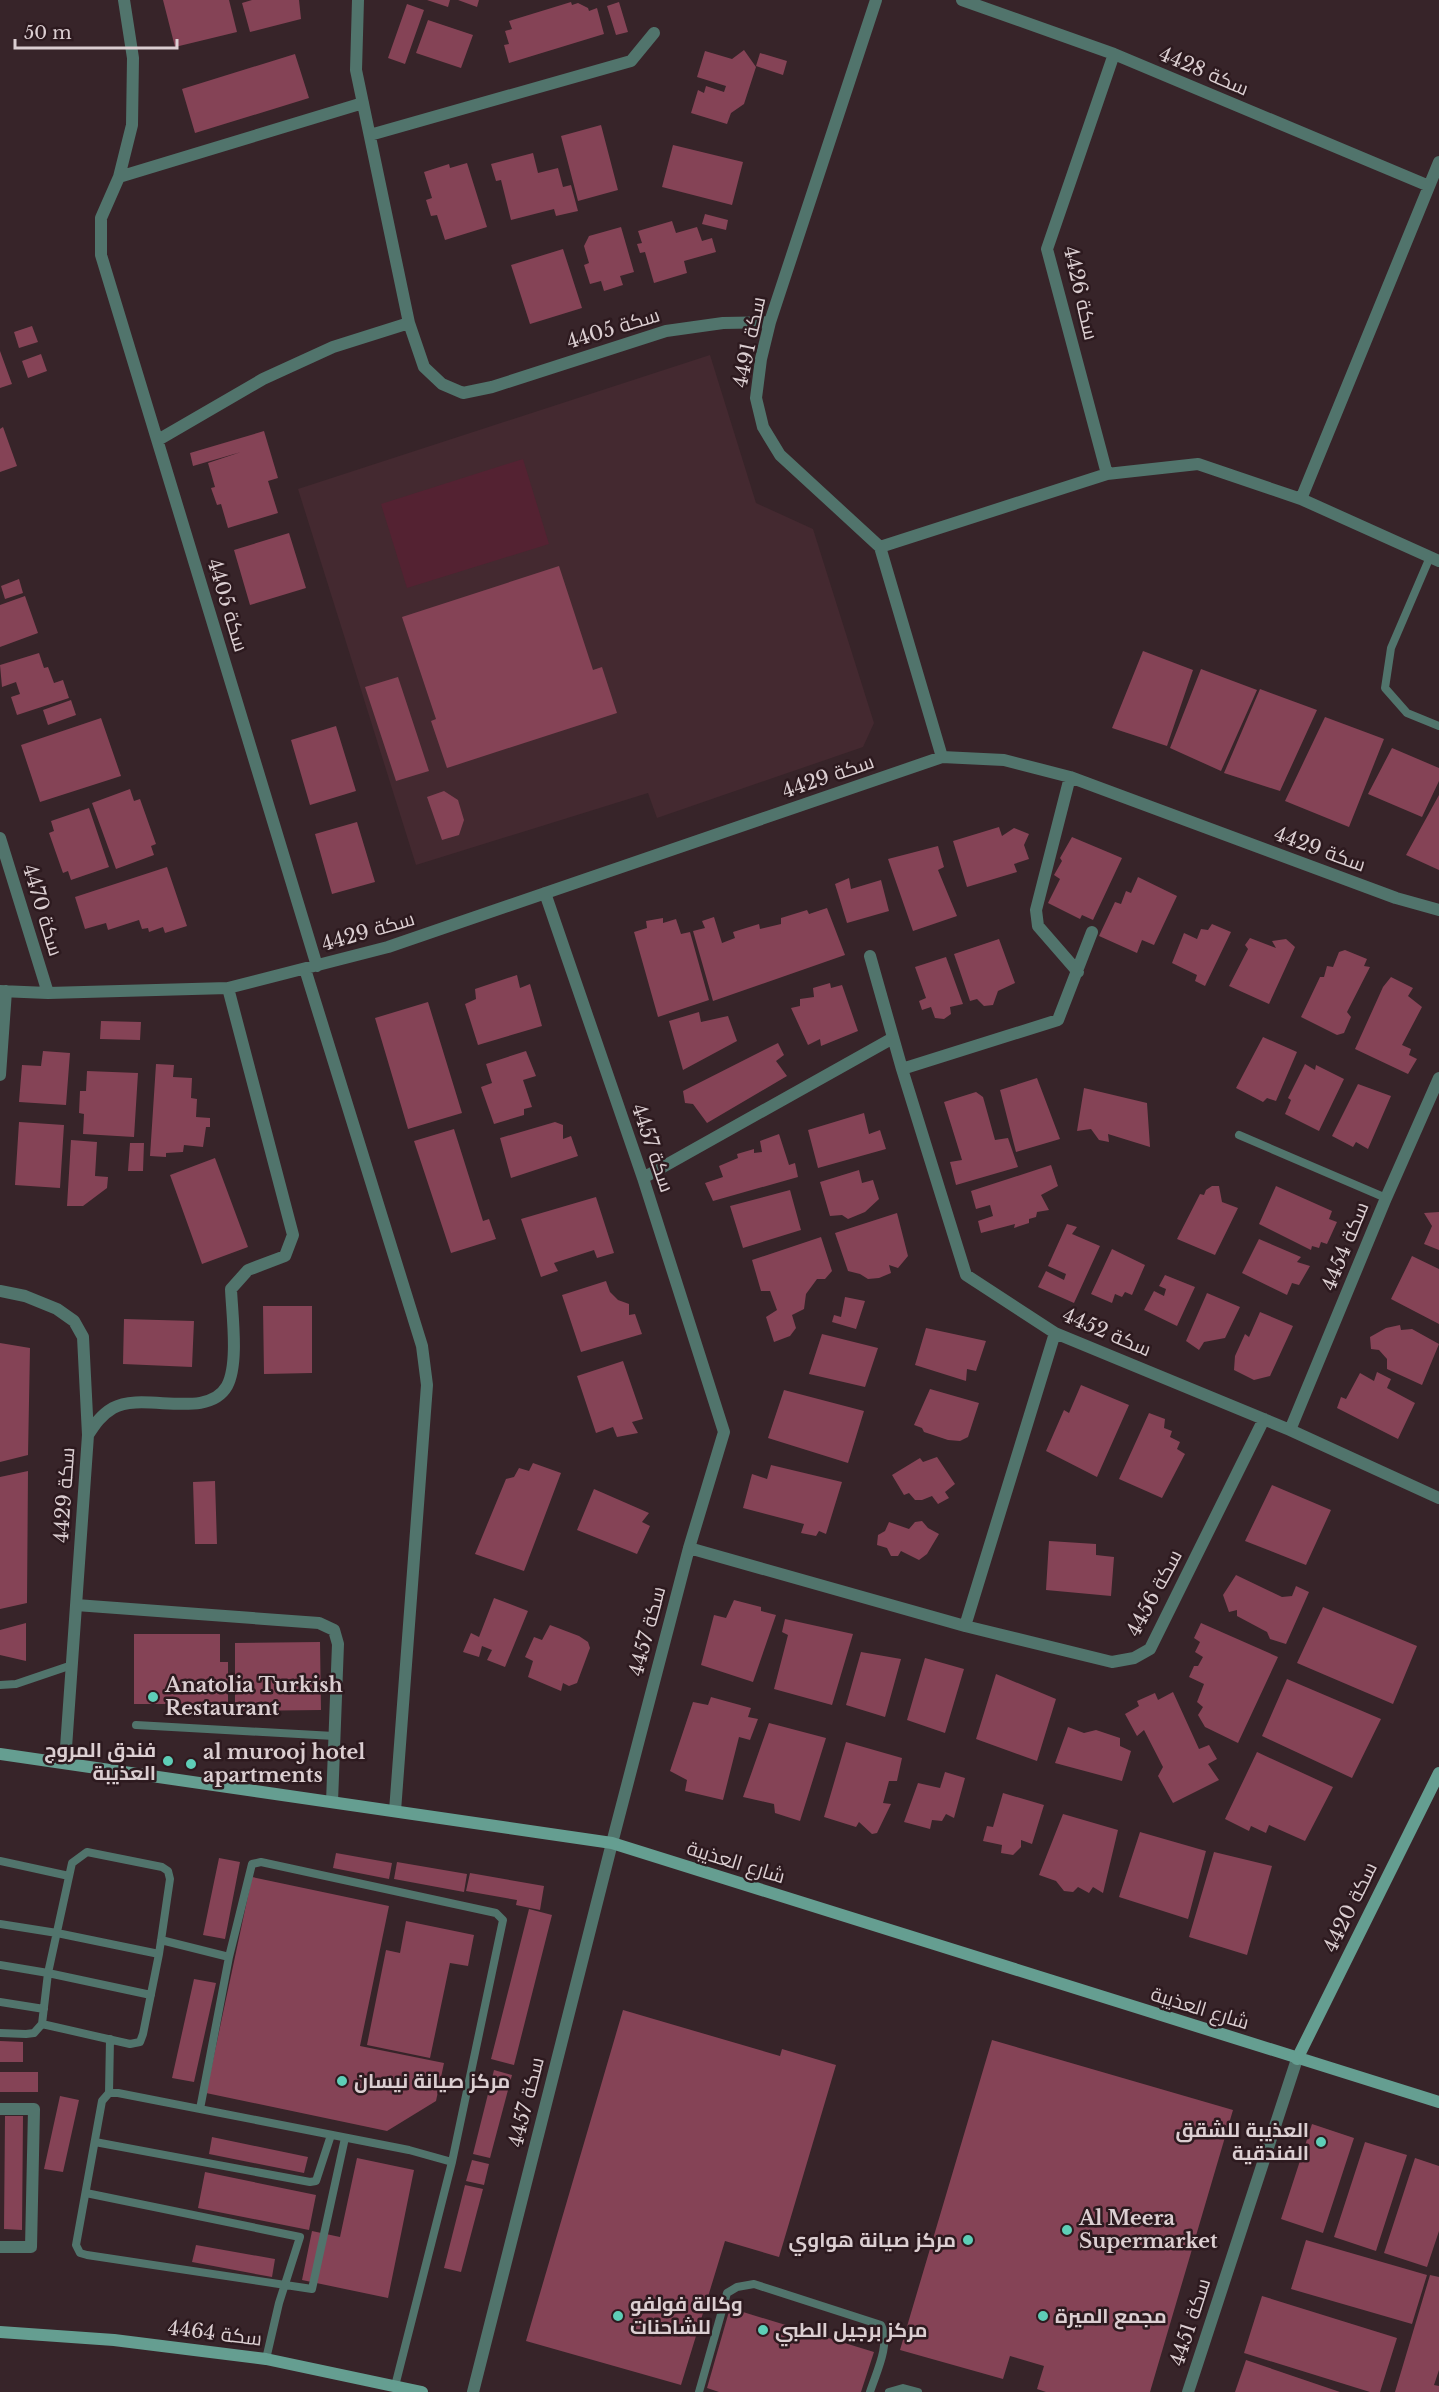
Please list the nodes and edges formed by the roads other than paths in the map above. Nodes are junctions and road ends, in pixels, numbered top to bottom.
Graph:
1 (124, 0) edge
2 (358, 0) edge
3 (876, 0) edge
4 (962, 0) edge
5 (654, 33) dead end
6 (1114, 54) junction
7 (363, 103) junction
8 (370, 135) junction
9 (1439, 162) edge
10 (119, 177) junction
11 (1430, 186) junction
12 (770, 322) junction
13 (409, 323) junction
14 (158, 440) junction
15 (1107, 474) junction
16 (1301, 500) junction
17 (880, 547) junction
18 (1435, 559) edge
19 (1439, 726) edge
20 (942, 757) junction
21 (1070, 777) junction
22 (0, 838) edge
23 (545, 893) junction
24 (1439, 910) edge
25 (1092, 932) dead end
26 (870, 956) dead end
27 (317, 966) junction
28 (305, 969) junction
29 (1078, 972) junction
30 (228, 988) junction
31 (3, 991) edge
32 (48, 993) junction
33 (893, 1038) junction
34 (902, 1069) junction
35 (0, 1075) edge
36 (1439, 1078) edge
37 (1239, 1135) dead end
38 (643, 1178) junction
39 (1386, 1198) junction
40 (0, 1291) edge
41 (1055, 1333) junction
42 (1263, 1419) junction
43 (1290, 1430) junction
44 (87, 1435) junction
45 (1439, 1498) edge
46 (689, 1548) junction
47 (76, 1605) junction
48 (964, 1626) junction
49 (72, 1665) junction
50 (0, 1685) edge
51 (136, 1725) dead end
52 (334, 1736) junction
53 (0, 1754) edge
54 (65, 1762) junction
55 (1437, 1780) edge
56 (332, 1802) junction
57 (395, 1811) junction
58 (612, 1843) junction
59 (0, 1861) edge
60 (69, 1876) junction
61 (0, 1924) edge
62 (57, 1933) junction
63 (161, 1940) junction
64 (159, 1954) junction
65 (229, 1957) junction
66 (0, 1965) edge
67 (48, 1973) junction
68 (151, 1995) junction
69 (0, 2002) edge
70 (44, 2008) junction
71 (42, 2024) junction
72 (0, 2033) edge
73 (110, 2039) junction
74 (1297, 2059) junction
75 (109, 2093) junction
76 (1439, 2102) edge
77 (0, 2109) edge
78 (200, 2109) junction
79 (331, 2135) junction
80 (345, 2138) junction
81 (95, 2142) junction
82 (452, 2162) junction
83 (86, 2193) junction
84 (0, 2247) edge
85 (284, 2285) junction
86 (0, 2332) edge
87 (266, 2358) junction
88 (395, 2386) junction
89 (422, 2392) edge
90 (473, 2392) edge
91 (699, 2392) edge
92 (870, 2392) edge
93 (889, 2392) edge
94 (918, 2392) edge
95 (1188, 2392) edge

1 - 10 street, سكة 4405
2 - 7 street, سكة 4405
3 - 12 street, سكة 4491
4 - 6 street, سكة 4428
5 - 8 street
6 - 11 street, سكة 4428
6 - 15 street, سكة 4426
7 - 8 street, سكة 4405
7 - 10 street
8 - 13 street, سكة 4405
9 - 11 street
10 - 14 street, سكة 4405
11 - 16 street
12 - 13 street, سكة 4405
12 - 17 street, سكة 4491
13 - 14 street
14 - 27 street, سكة 4405
15 - 16 street
15 - 17 street
16 - 18 street
17 - 20 street
18 - 19 lane
20 - 21 street, سكة 4429
20 - 23 street, سكة 4429
21 - 24 street, سكة 4429
21 - 29 street
22 - 32 street, سكة 4470
23 - 27 street, سكة 4429
23 - 38 street, سكة 4457
25 - 29 street
26 - 33 street, سكة 4452
27 - 28 street, سكة 4429
28 - 30 street, سكة 4429
28 - 57 street
29 - 34 street
30 - 32 street, سكة 4429
30 - 44 street, سكة 4429
31 - 32 street, سكة 4429
31 - 35 street
33 - 34 street, سكة 4452
33 - 38 street
34 - 41 street, سكة 4452
36 - 39 street, سكة 4454
37 - 39 lane
38 - 46 street, سكة 4457
39 - 43 street, سكة 4454
40 - 44 street
41 - 42 street, سكة 4452
41 - 48 street
42 - 43 street, سكة 4452
42 - 48 street, سكة 4456
43 - 45 street, سكة 4452
44 - 47 street, سكة 4429
46 - 48 street, سكة 4456
46 - 58 street, سكة 4457
47 - 49 street, سكة 4429
47 - 52 street
49 - 50 lane
49 - 54 street, سكة 4429
51 - 52 lane
52 - 56 street
53 - 54 street, شارع العذيبة
54 - 56 street, شارع العذيبة
55 - 74 street, سكة 4420
56 - 57 street, شارع العذيبة
57 - 58 street, شارع العذيبة
58 - 74 street, شارع العذيبة
58 - 90 street, سكة 4457
59 - 60 lane
60 - 62 lane
60 - 63 lane
61 - 62 lane
62 - 64 lane
62 - 67 lane
63 - 64 lane
63 - 65 lane
64 - 68 lane
65 - 78 lane
65 - 82 lane
66 - 67 lane
67 - 68 lane
67 - 70 lane
68 - 73 lane
69 - 70 lane
70 - 71 lane
71 - 72 lane
71 - 73 lane
73 - 75 lane
74 - 76 street, شارع العذيبة
74 - 95 street, سكة 4451
75 - 78 lane
75 - 81 lane
77 - 84 street
78 - 79 lane
79 - 80 lane
79 - 81 lane
80 - 82 lane
80 - 85 lane
81 - 83 lane
82 - 88 lane
83 - 85 lane
83 - 85 lane
85 - 87 lane
86 - 87 street, سكة 4464
87 - 88 street, سكة 4464
88 - 89 street, سكة 4464
91 - 92 lane
93 - 94 lane

